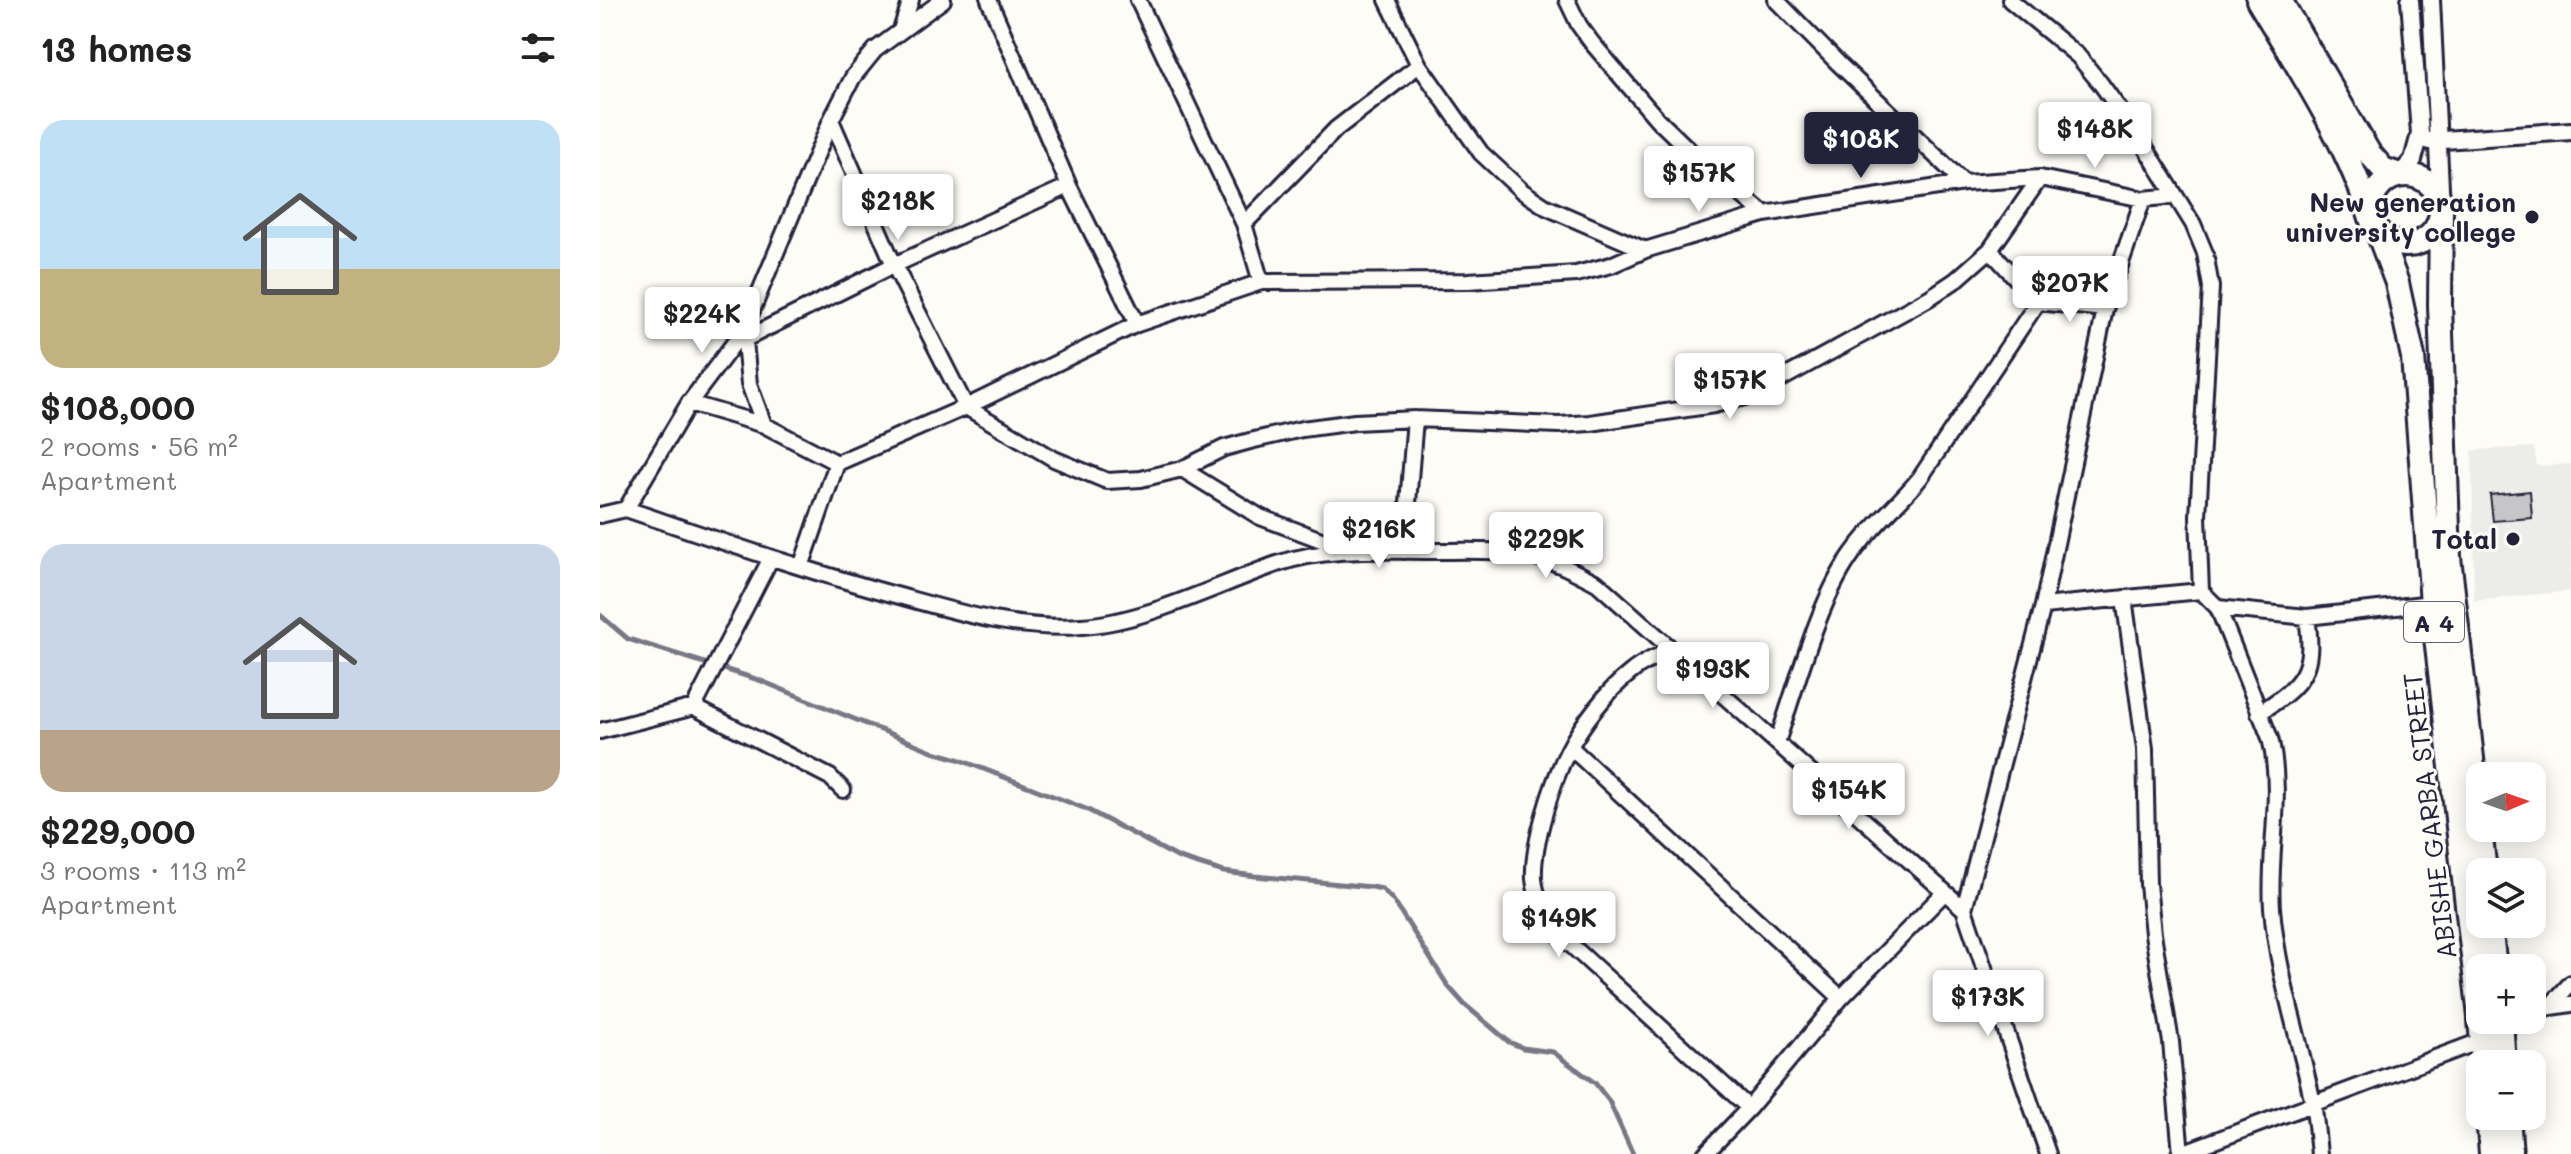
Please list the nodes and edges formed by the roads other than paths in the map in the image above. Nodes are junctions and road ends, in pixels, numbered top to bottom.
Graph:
1 (911, 0) edge
2 (943, 0) edge
3 (989, 0) edge
4 (1138, 0) edge
5 (1387, 0) edge
6 (1567, 0) edge
7 (1776, 0) edge
8 (2010, 0) edge
9 (2258, 0) edge
10 (2280, 0) edge
11 (2410, 0) edge
12 (2431, 0) edge
13 (901, 30) junction
14 (1419, 65) junction
15 (831, 120) junction
16 (2571, 131) edge
17 (2439, 140) junction
18 (2419, 141) junction
19 (2400, 175) junction
20 (2040, 178) junction
21 (1964, 183) junction
22 (1069, 186) junction
23 (2175, 196) junction
24 (2143, 199) junction
25 (2441, 209) junction
26 (1764, 214) junction
27 (1244, 224) junction
28 (2374, 226) junction
29 (1645, 250) junction
30 (1990, 250) junction
31 (894, 265) junction
32 (1261, 282) junction
33 (2038, 302) junction
34 (2105, 309) junction
35 (1137, 324) junction
36 (744, 334) junction
37 (689, 403) junction
38 (966, 407) junction
39 (1415, 419) junction
40 (764, 425) junction
41 (2446, 462) junction
42 (837, 463) junction
43 (2422, 463) junction
44 (1182, 469) junction
45 (626, 509) junction
46 (600, 515) edge
47 (1404, 551) junction
48 (1352, 552) junction
49 (2439, 557) junction
50 (771, 558) junction
51 (801, 567) junction
52 (2201, 591) junction
53 (2124, 598) junction
54 (2432, 603) junction
55 (2043, 606) junction
56 (2218, 608) junction
57 (2307, 617) junction
58 (1673, 650) junction
59 (694, 707) junction
60 (2259, 713) junction
61 (600, 731) edge
62 (1777, 742) junction
63 (1570, 747) junction
64 (843, 790) dead end
65 (2483, 858) edge
66 (1945, 892) junction
67 (1964, 909) junction
68 (2473, 954) edge
69 (2571, 983) edge
70 (1841, 998) junction
71 (2571, 1004) edge
72 (2550, 1006) junction
73 (2546, 1007) edge
74 (2466, 1033) edge
75 (2313, 1102) junction
76 (1749, 1108) junction
77 (2489, 1130) edge
78 (2509, 1130) edge
79 (1705, 1154) edge
80 (2048, 1154) edge
81 (2180, 1154) edge
82 (2319, 1154) edge
83 (2491, 1154) edge
84 (2511, 1154) edge

1 - 13 street
2 - 13 street
3 - 22 street
4 - 27 street
5 - 14 street
6 - 26 street
7 - 21 street
8 - 23 street
9 - 28 highway, A 4
10 - 19 highway
11 - 18 street
12 - 17 street
13 - 15 street
14 - 27 street
14 - 29 street
15 - 31 street
15 - 36 street
16 - 17 street
17 - 18 street
17 - 25 street
18 - 19 street
19 - 25 highway
19 - 28 highway
20 - 21 street
20 - 24 street
20 - 30 street
21 - 26 street
22 - 31 street
22 - 35 street
23 - 24 street
23 - 52 street
24 - 34 street
25 - 28 highway
25 - 41 highway, ABISHE GARBA STREET / A 4
26 - 29 street
27 - 32 street
28 - 43 highway, ABISHE GARBA STREET / A 4
29 - 32 street
30 - 33 street
30 - 39 street
31 - 36 street
31 - 38 street
32 - 35 street
33 - 34 street
33 - 62 street
34 - 55 street
35 - 38 street
36 - 37 street
36 - 40 street
37 - 40 street
37 - 45 street
38 - 42 street
38 - 44 street
39 - 44 street
39 - 47 street
40 - 42 street
41 - 43 highway
41 - 49 highway, ABISHE GARBA STREET / A 4
42 - 51 street
43 - 49 highway, ABISHE GARBA STREET / A 4
44 - 48 street
45 - 46 street
45 - 50 street
47 - 48 street
47 - 58 street
48 - 51 street
49 - 54 highway, ABISHE GARBA STREET / A 4
49 - 65 highway, ABISHE GARBA STREET / A 4
50 - 51 street
50 - 59 street
52 - 53 street
52 - 56 street
53 - 55 street
53 - 81 street
54 - 57 street
54 - 68 highway, ABISHE GARBA STREET / A 4
55 - 67 street
56 - 57 street
56 - 60 street
57 - 60 street
58 - 62 street
58 - 63 street
59 - 61 street
59 - 64 street
60 - 75 street
62 - 66 street
63 - 70 street
63 - 76 street
66 - 67 street
66 - 70 street
67 - 80 street
69 - 72 street
70 - 76 street
71 - 72 street
72 - 73 street
74 - 75 street
75 - 81 street
75 - 82 street
76 - 79 street
77 - 83 highway
78 - 84 highway

